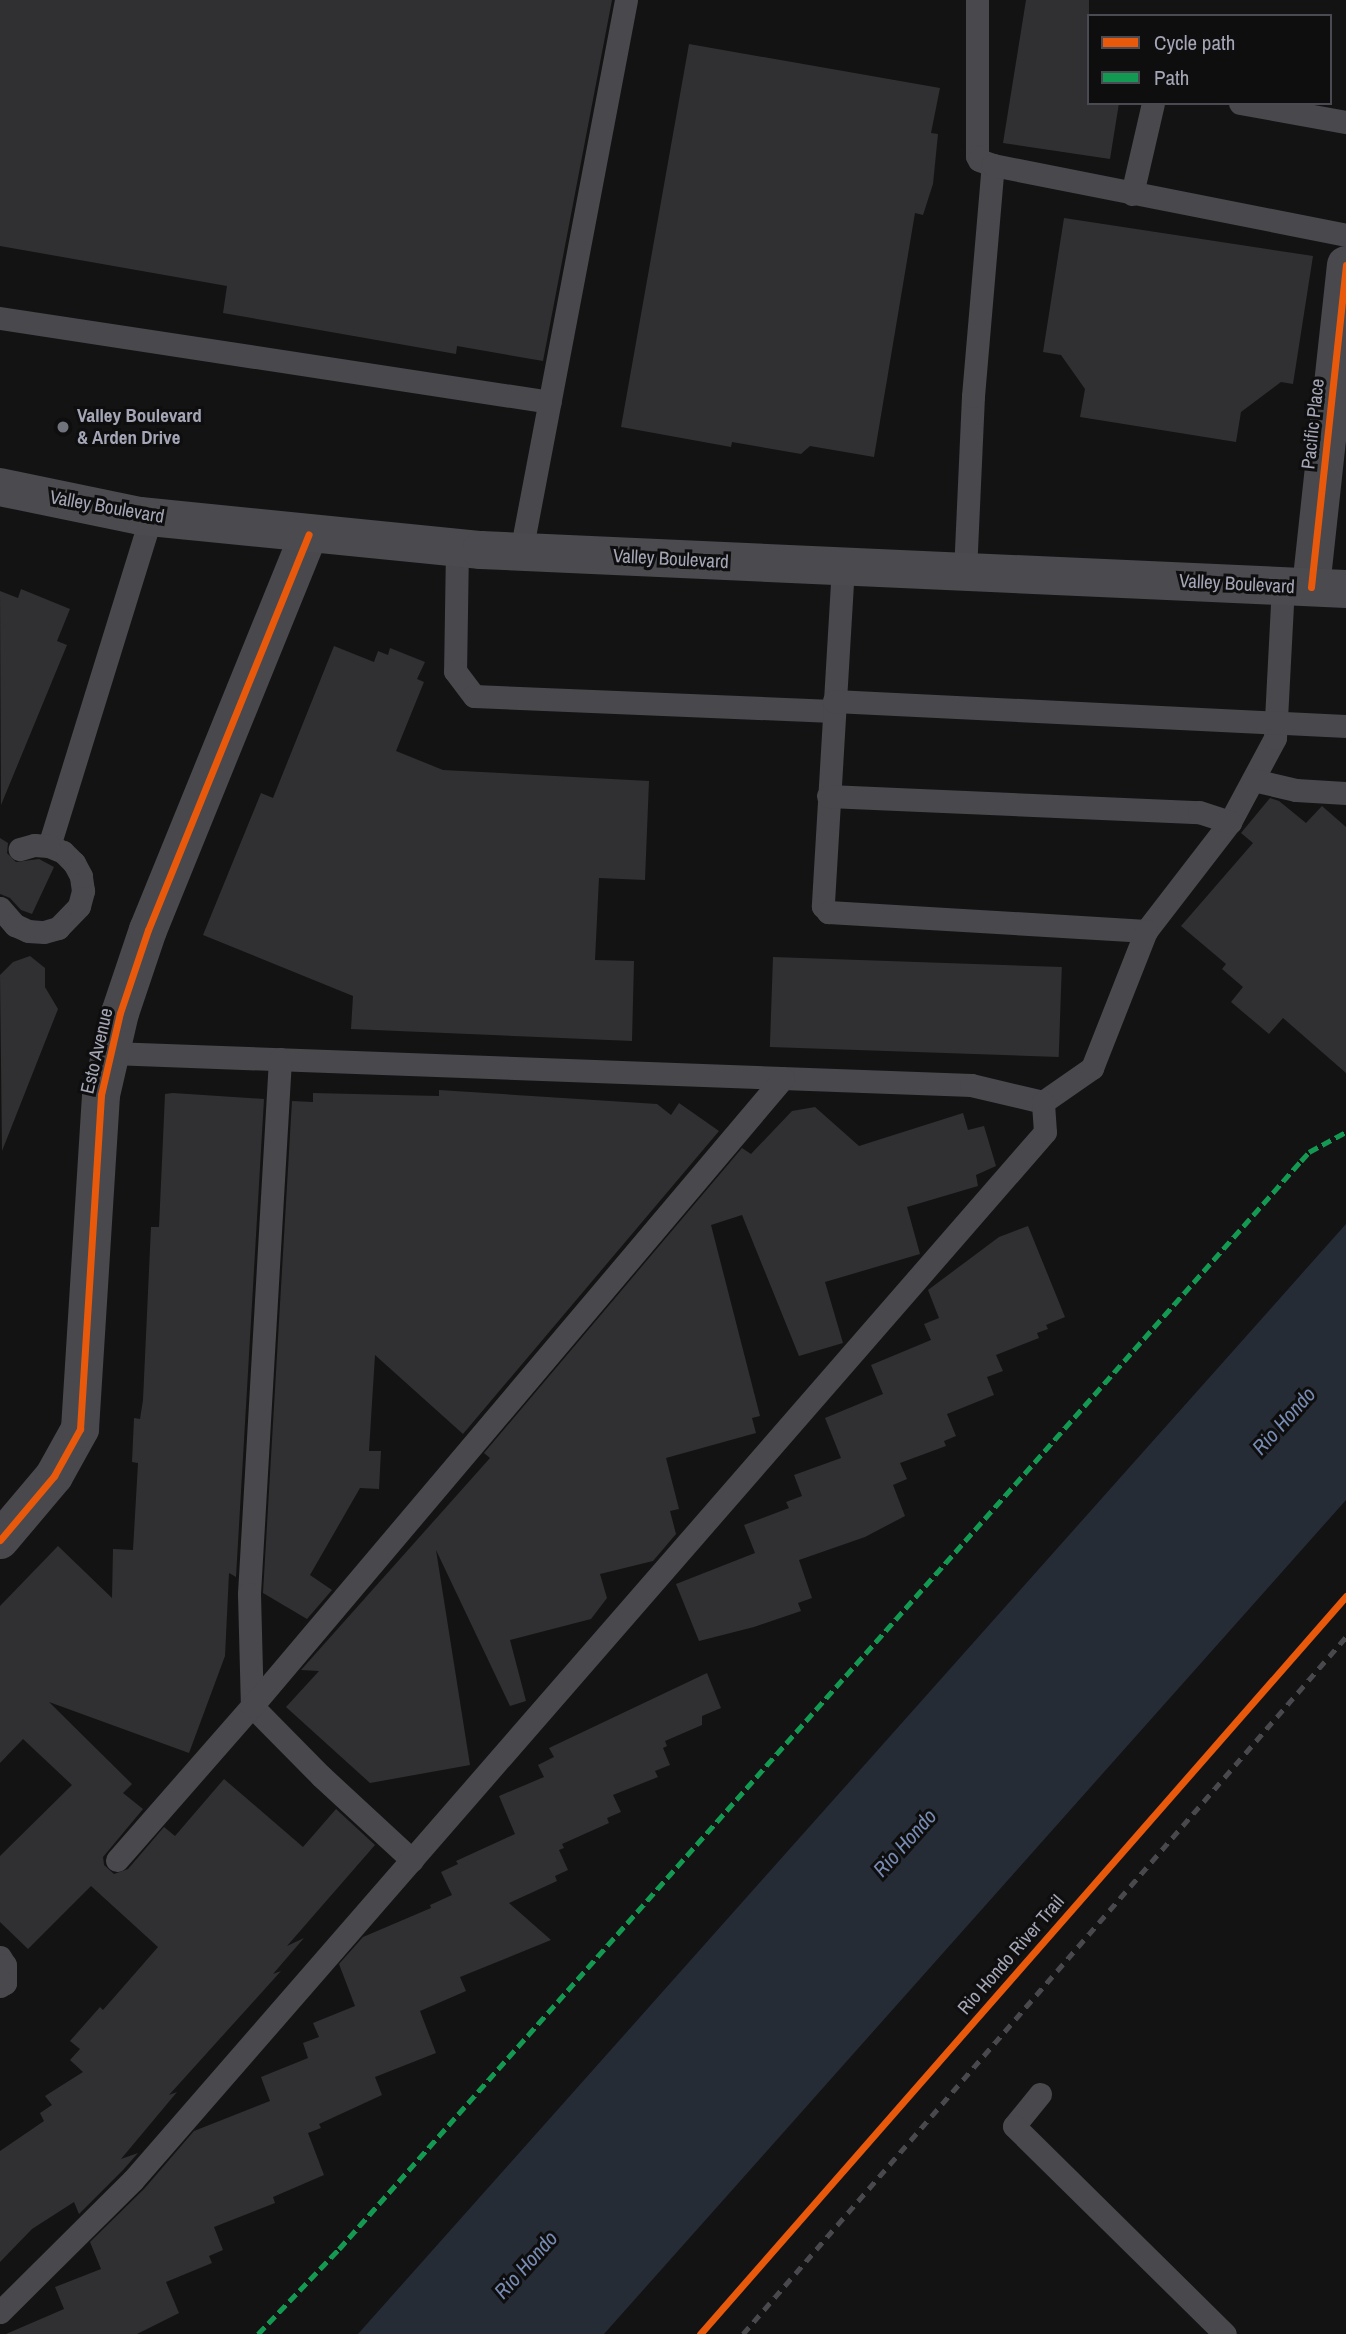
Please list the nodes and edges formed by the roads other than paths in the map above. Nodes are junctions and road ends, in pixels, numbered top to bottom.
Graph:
1 (626, 0) edge
2 (977, 0) edge
3 (1153, 105) edge
4 (1251, 105) edge
5 (1346, 122) edge
6 (993, 165) junction
7 (1132, 194) junction
8 (1346, 235) edge
9 (1346, 265) edge
10 (0, 318) edge
11 (550, 402) junction
12 (0, 487) edge
13 (151, 517) junction
14 (309, 534) junction
15 (457, 548) junction
16 (522, 552) junction
17 (843, 566) junction
18 (965, 572) junction
19 (1313, 587) edge
20 (834, 706) junction
21 (1275, 722) junction
22 (1346, 726) edge
23 (1253, 780) junction
24 (1346, 793) edge
25 (828, 796) junction
26 (1230, 822) junction
27 (49, 846) junction
28 (20, 849) dead end
29 (0, 908) edge
30 (1146, 932) junction
31 (111, 1053) junction
32 (280, 1059) junction
33 (783, 1078) junction
34 (1043, 1102) junction
35 (0, 1540) edge
36 (252, 1706) junction
37 (117, 1860) dead end
38 (411, 1860) junction
39 (0, 1957) edge
40 (0, 1986) edge
41 (1040, 2094) dead end
42 (0, 2312) edge
43 (1225, 2334) edge

1 - 11 lane
2 - 6 lane
3 - 7 lane
4 - 5 lane
6 - 7 lane
6 - 18 lane
7 - 8 lane
9 - 19 street, Pacific Place
10 - 11 lane
11 - 16 lane
12 - 13 main road, Valley Boulevard
13 - 14 main road, Valley Boulevard
13 - 27 lane
14 - 15 main road, Valley Boulevard
14 - 31 street, Esto Avenue
15 - 16 main road, Valley Boulevard
15 - 20 lane
16 - 17 main road, Valley Boulevard
17 - 18 main road, Valley Boulevard
17 - 20 lane
18 - 19 main road, Valley Boulevard
19 - 21 lane
20 - 21 lane
20 - 25 lane
21 - 22 lane
21 - 23 lane
23 - 24 lane
23 - 26 lane
25 - 26 lane
25 - 30 lane
26 - 30 lane
27 - 28 lane
27 - 29 lane
30 - 34 lane
31 - 32 lane
31 - 35 street, Esto Avenue
32 - 33 lane
32 - 36 lane
33 - 34 lane
33 - 36 lane
34 - 38 lane
36 - 37 lane
36 - 38 lane
38 - 42 lane
39 - 40 lane
41 - 43 lane

